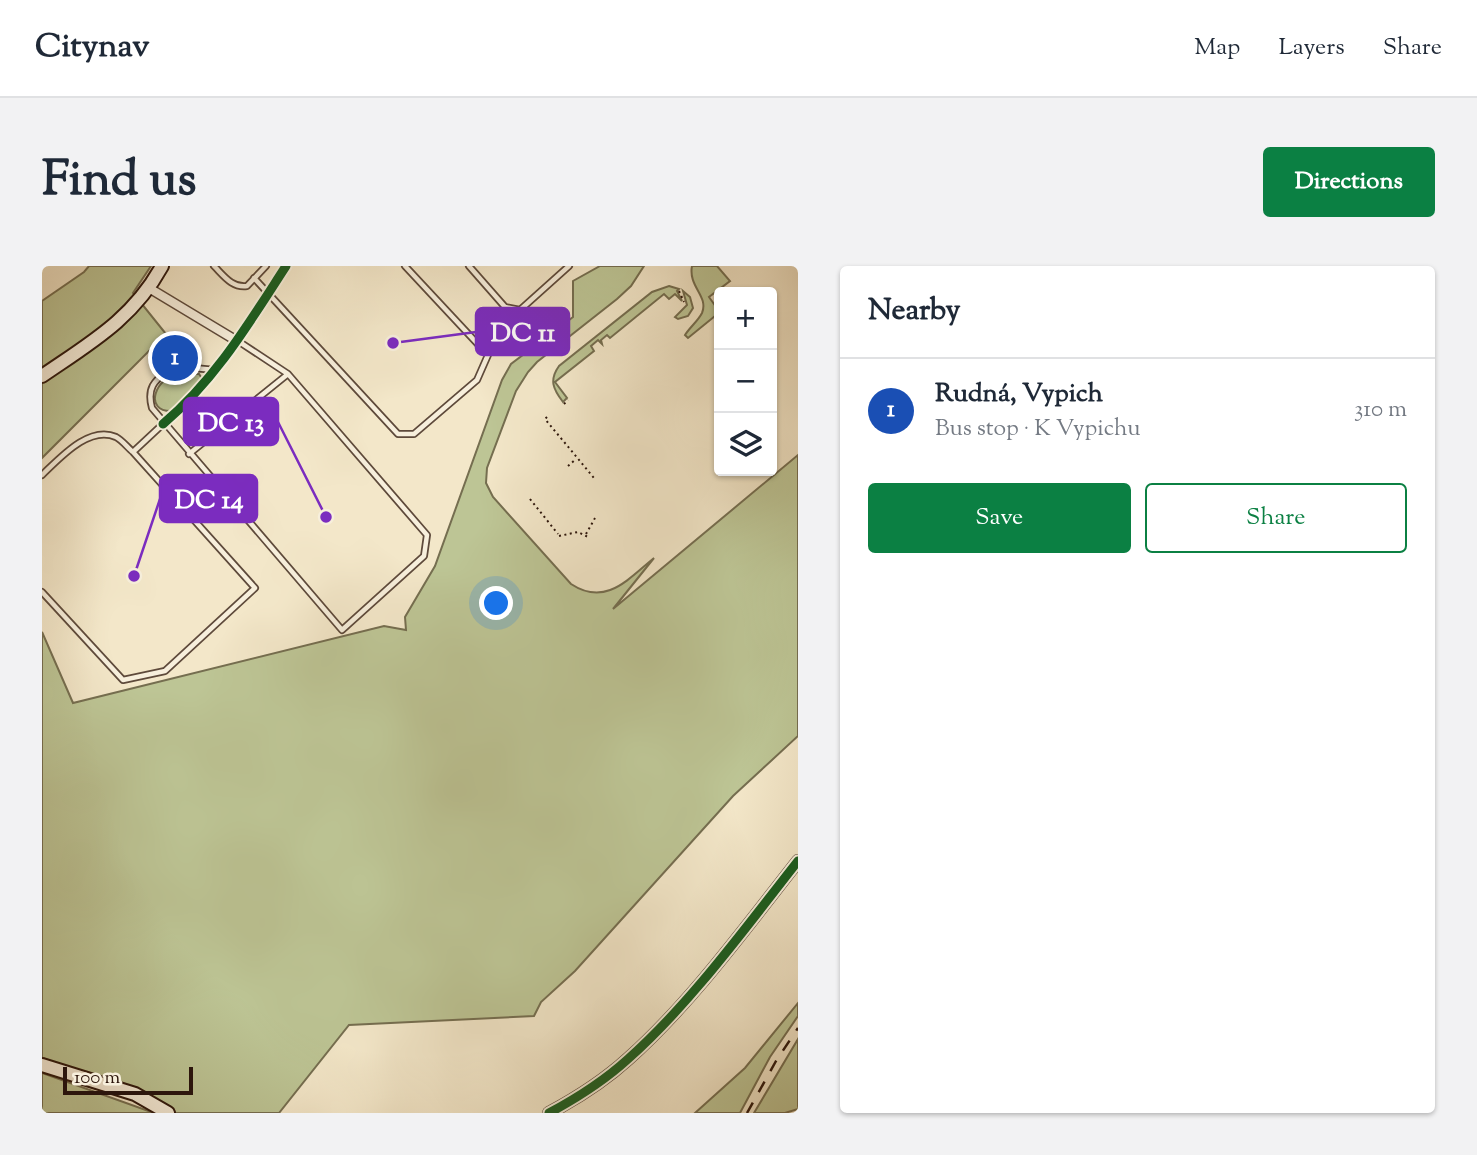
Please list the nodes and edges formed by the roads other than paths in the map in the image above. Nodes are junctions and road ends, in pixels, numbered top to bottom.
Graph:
1 (162, 266) edge
2 (214, 266) edge
3 (266, 266) edge
4 (286, 266) edge
5 (405, 266) edge
6 (469, 266) edge
7 (569, 266) edge
8 (254, 278) junction
9 (149, 288) junction
10 (269, 292) junction
11 (237, 341) junction
12 (216, 370) junction
13 (288, 374) junction
14 (42, 376) edge
15 (163, 424) junction
16 (133, 452) junction
17 (189, 454) junction
18 (42, 474) edge
19 (42, 592) edge
20 (798, 861) edge
21 (42, 1065) edge
22 (168, 1113) edge
23 (549, 1113) edge

1 - 9 main road
2 - 8 lane
3 - 8 lane
4 - 10 street
5 - 10 lane
6 - 7 lane
8 - 10 lane
9 - 11 street
9 - 14 main road
10 - 11 street
11 - 12 street
11 - 13 lane
12 - 15 street
12 - 15 lane
13 - 17 lane
13 - 17 lane
15 - 16 lane
15 - 17 lane
16 - 18 lane
16 - 19 lane
20 - 23 street
21 - 22 main road

